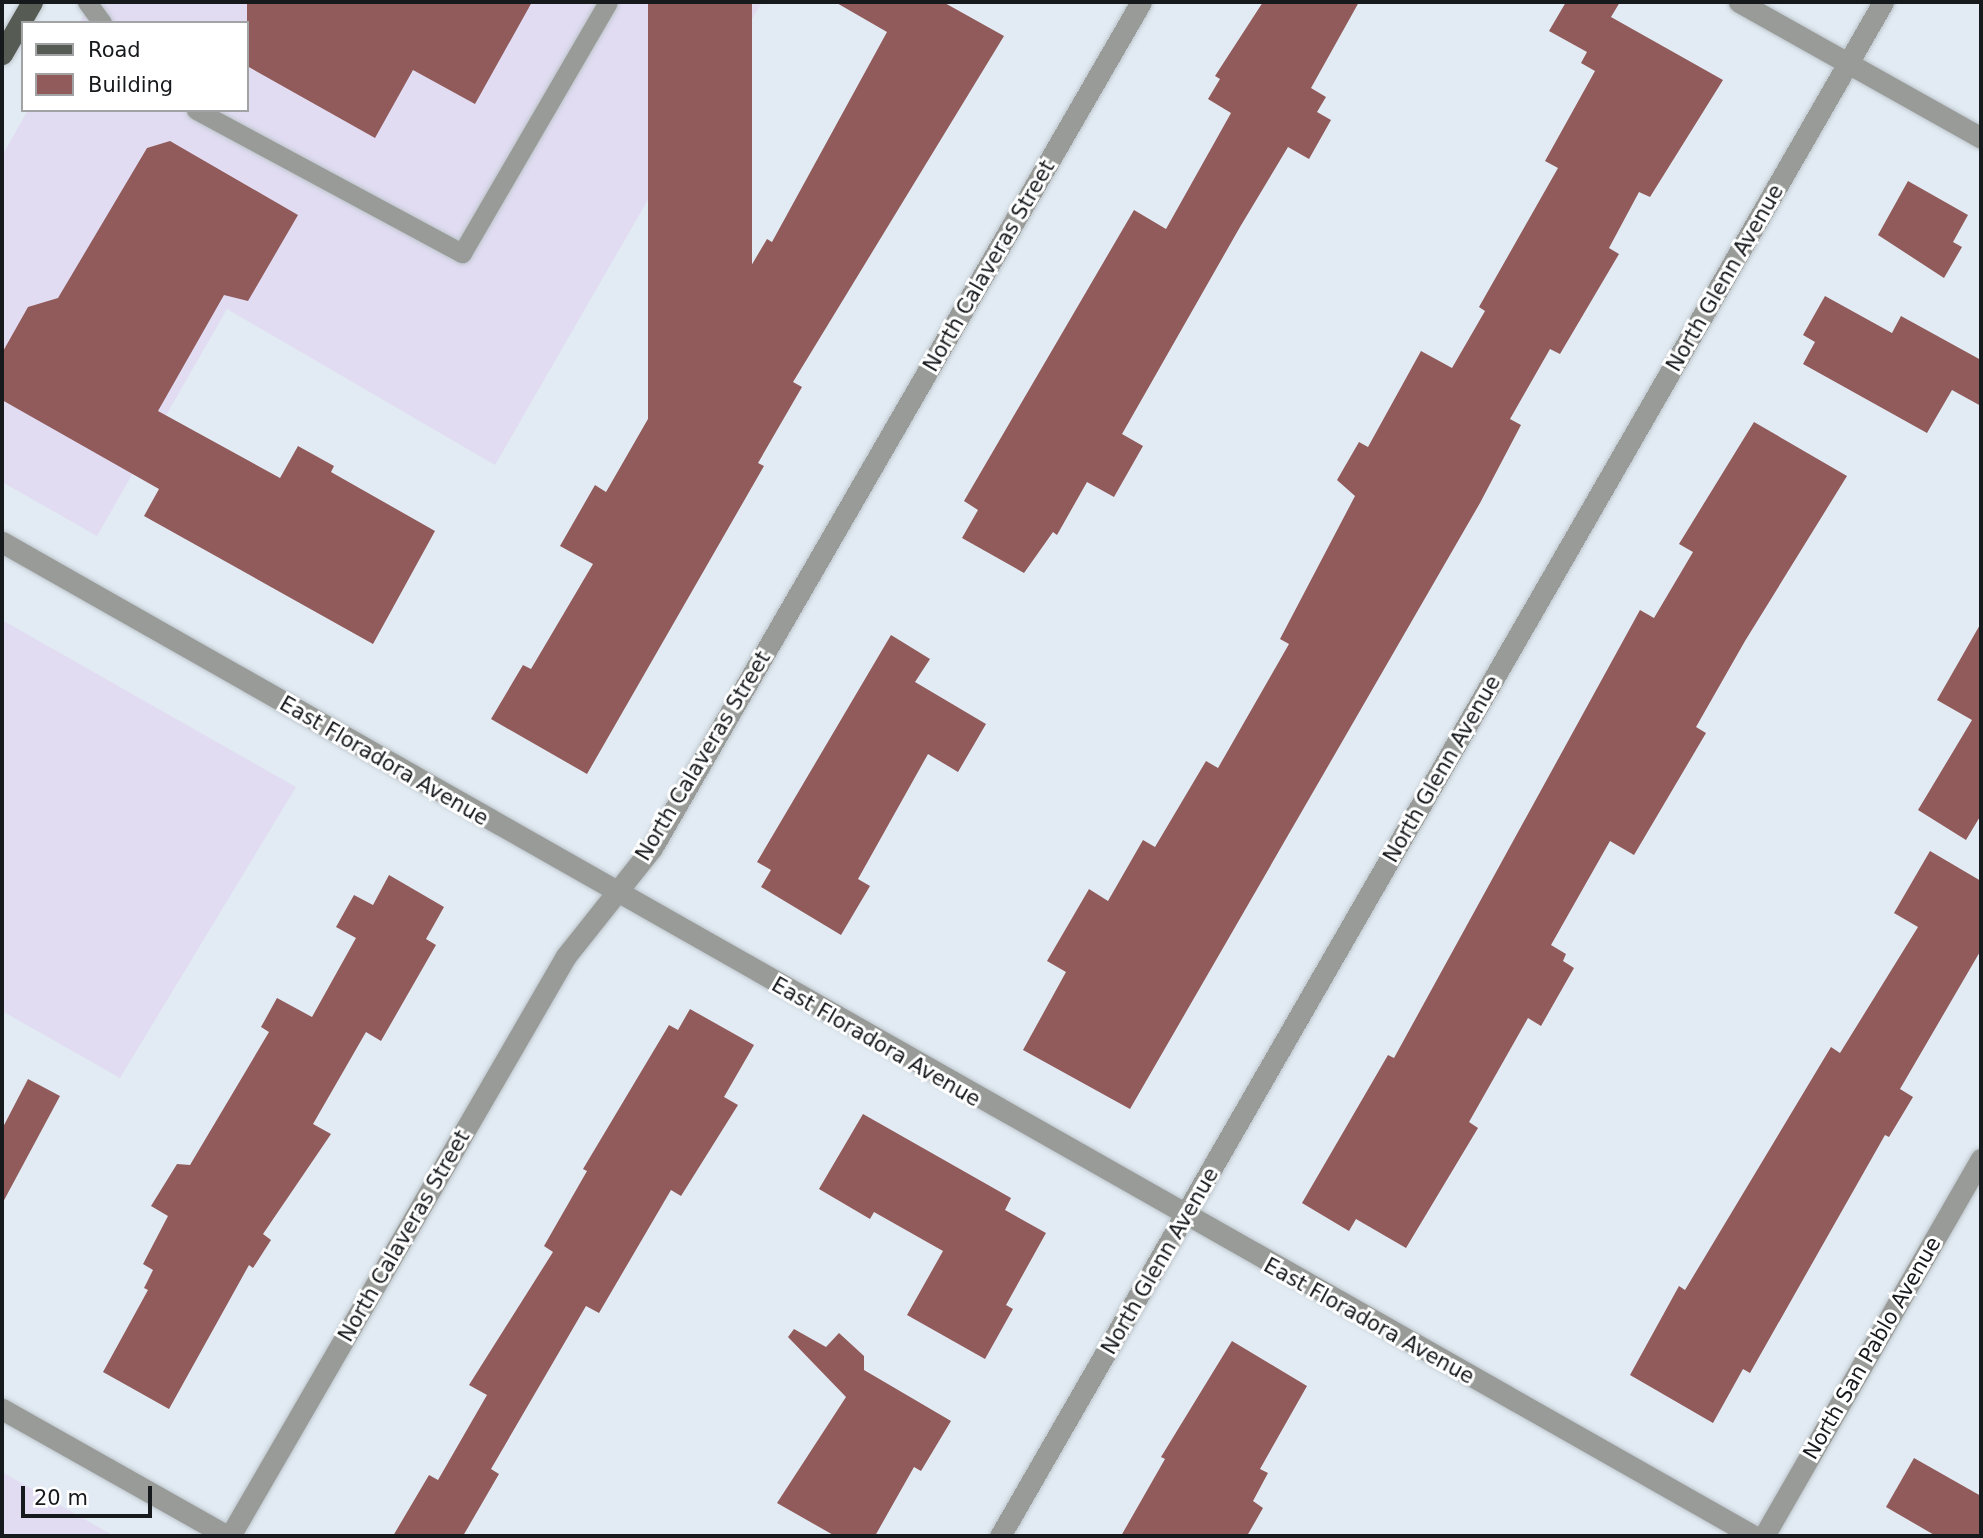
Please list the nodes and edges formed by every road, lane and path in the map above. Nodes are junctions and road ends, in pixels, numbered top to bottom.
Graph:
1 (32, 2) edge
2 (87, 2) edge
3 (608, 2) edge
4 (1141, 2) edge
5 (1739, 2) edge
6 (1883, 2) edge
7 (21, 21) edge
8 (21, 21) edge
9 (101, 21) edge
10 (2, 54) edge
11 (1848, 63) junction
12 (200, 112) edge
13 (1981, 138) edge
14 (2, 542) edge
15 (615, 893) junction
16 (1981, 1159) edge
17 (1185, 1218) junction
18 (2, 1409) edge
19 (228, 1536) edge
20 (1000, 1536) edge
21 (1754, 1536) edge
22 (1764, 1536) edge

1 - 8 main road
2 - 9 lane
3 - 12 lane
4 - 15 street, North Calaveras Street
5 - 11 street
6 - 11 street, North Glenn Avenue
7 - 10 main road
11 - 13 street
11 - 17 street, North Glenn Avenue
14 - 15 street, East Floradora Avenue
15 - 17 street, East Floradora Avenue
15 - 19 street, North Calaveras Street
16 - 22 street, North San Pablo Avenue
17 - 20 street, North Glenn Avenue
17 - 21 street, East Floradora Avenue
18 - 19 street

